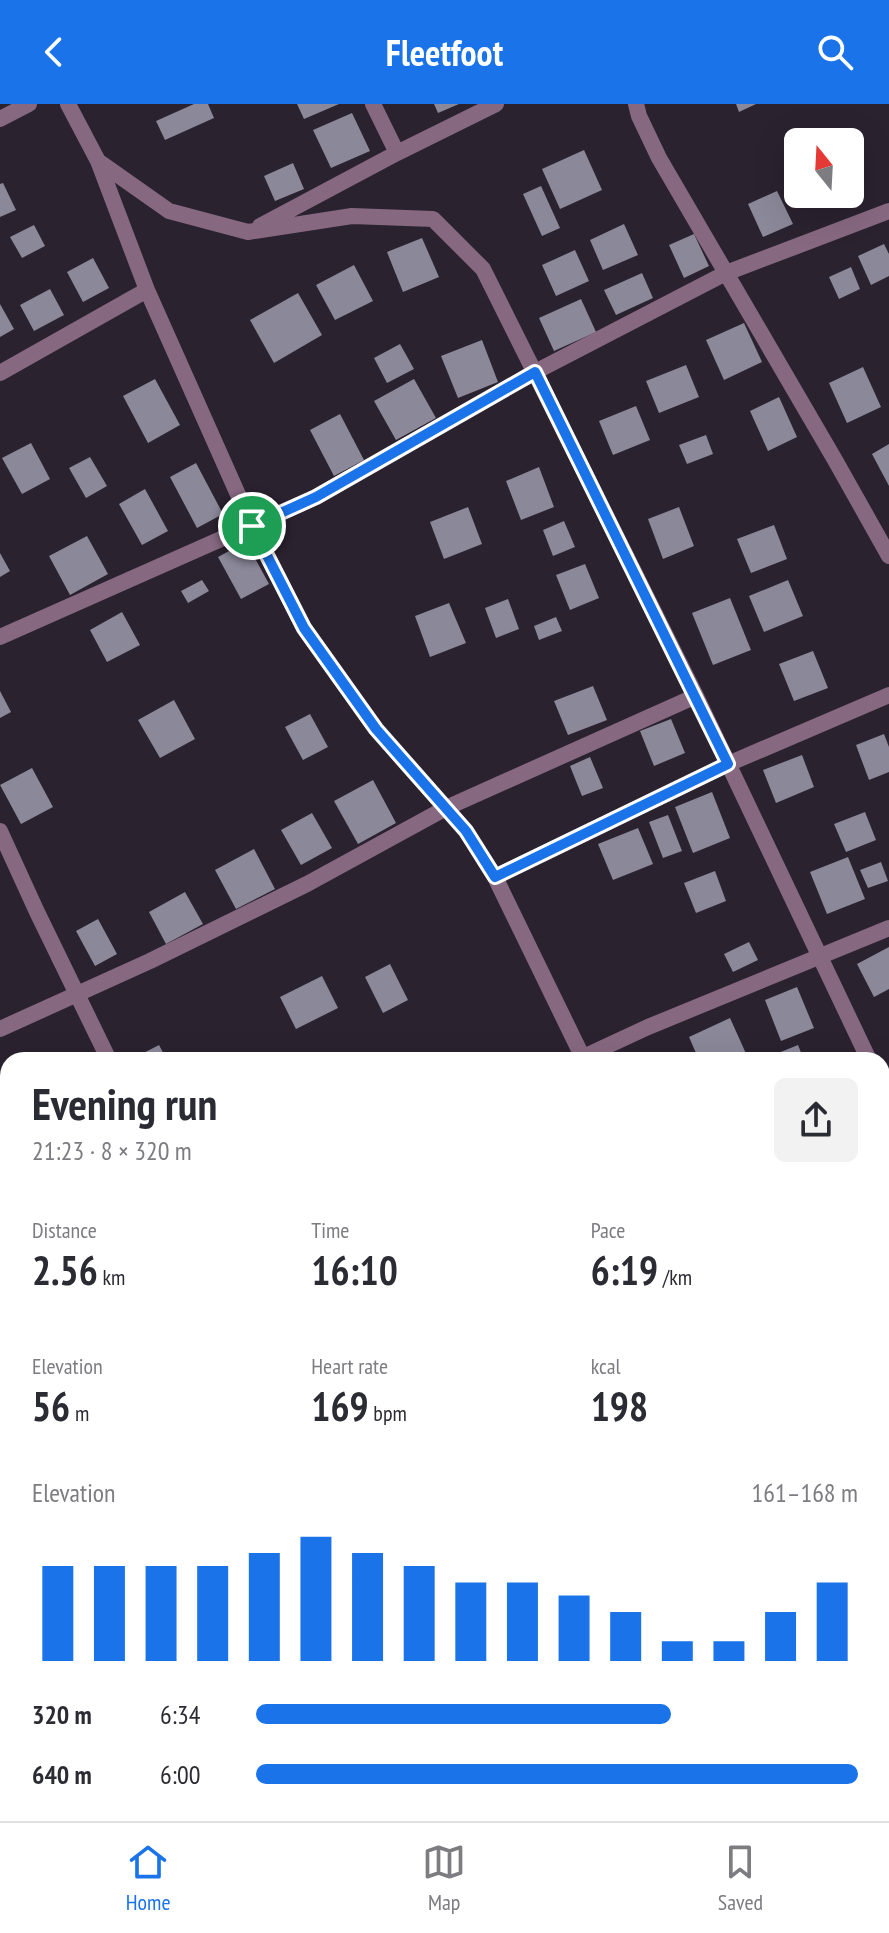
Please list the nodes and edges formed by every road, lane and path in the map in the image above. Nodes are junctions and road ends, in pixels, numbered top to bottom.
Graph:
1 (29, 104) edge
2 (68, 104) edge
3 (373, 104) edge
4 (496, 104) edge
5 (636, 104) edge
6 (0, 119) edge
7 (397, 153) junction
8 (98, 161) junction
9 (889, 211) edge
10 (248, 232) junction
11 (726, 273) junction
12 (147, 290) junction
13 (535, 372) junction
14 (0, 373) edge
15 (252, 526) junction
16 (889, 556) edge
17 (0, 637) edge
18 (889, 695) edge
19 (696, 696) junction
20 (728, 764) junction
21 (446, 808) junction
22 (0, 831) edge
23 (495, 877) junction
24 (889, 928) edge
25 (821, 957) junction
26 (77, 994) junction
27 (0, 1029) edge
28 (105, 1052) edge
29 (578, 1052) edge
30 (596, 1052) edge
31 (865, 1052) edge

1 - 6 street
2 - 8 street
3 - 7 street
4 - 7 street
5 - 11 street
7 - 10 street
8 - 10 street
8 - 12 street
9 - 11 street
10 - 13 street
11 - 13 street
11 - 16 street
12 - 14 street
12 - 15 street
13 - 15 street
13 - 19 street
15 - 17 street
15 - 21 street
18 - 20 street
19 - 20 street
19 - 21 street
20 - 23 street
20 - 25 street
21 - 23 street
21 - 26 street
22 - 26 street
23 - 29 street
24 - 25 street
25 - 30 street
25 - 31 street
26 - 27 street
26 - 28 street

